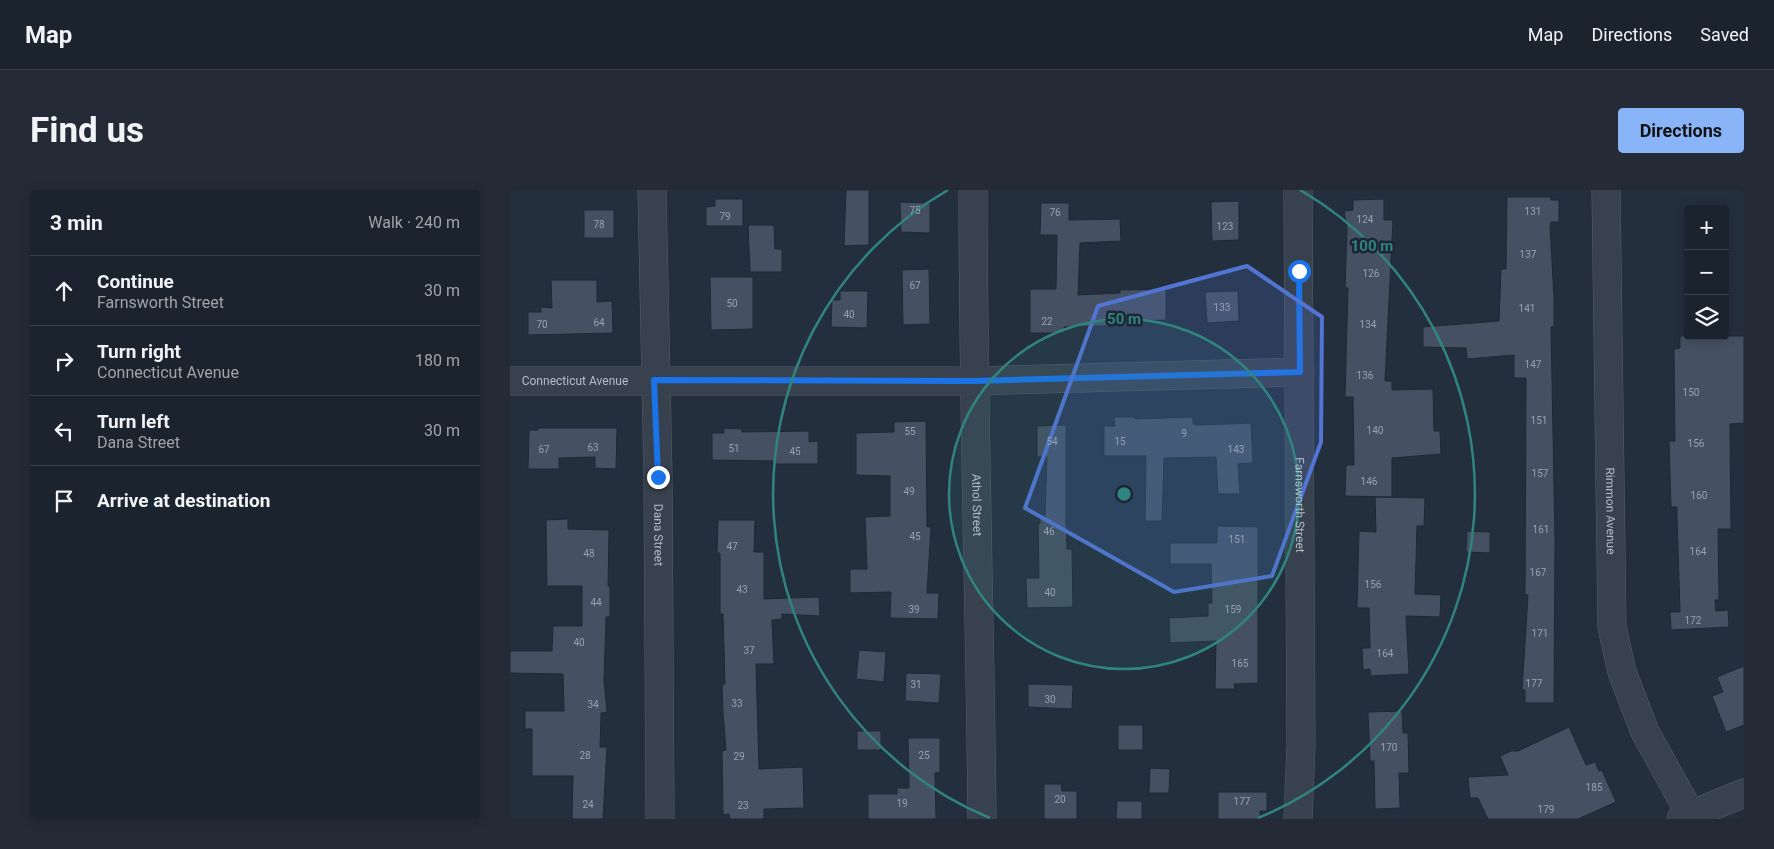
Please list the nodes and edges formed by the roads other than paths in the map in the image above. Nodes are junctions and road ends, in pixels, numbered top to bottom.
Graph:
1 (652, 190) edge
2 (973, 190) edge
3 (1298, 190) edge
4 (1606, 190) edge
5 (1300, 372) junction
6 (654, 380) junction
7 (510, 381) edge
8 (973, 381) junction
9 (1744, 793) edge
10 (1686, 817) edge
11 (660, 819) edge
12 (982, 819) edge
13 (1298, 819) edge

1 - 6 street, Dana Street
2 - 8 street, Athol Street
3 - 5 street, Farnsworth Street
4 - 10 street, Rimmon Avenue
5 - 8 street, Connecticut Avenue
5 - 13 street, Farnsworth Street
6 - 7 street, Connecticut Avenue
6 - 8 street, Connecticut Avenue
6 - 11 street, Dana Street
8 - 12 street, Athol Street
9 - 10 street

